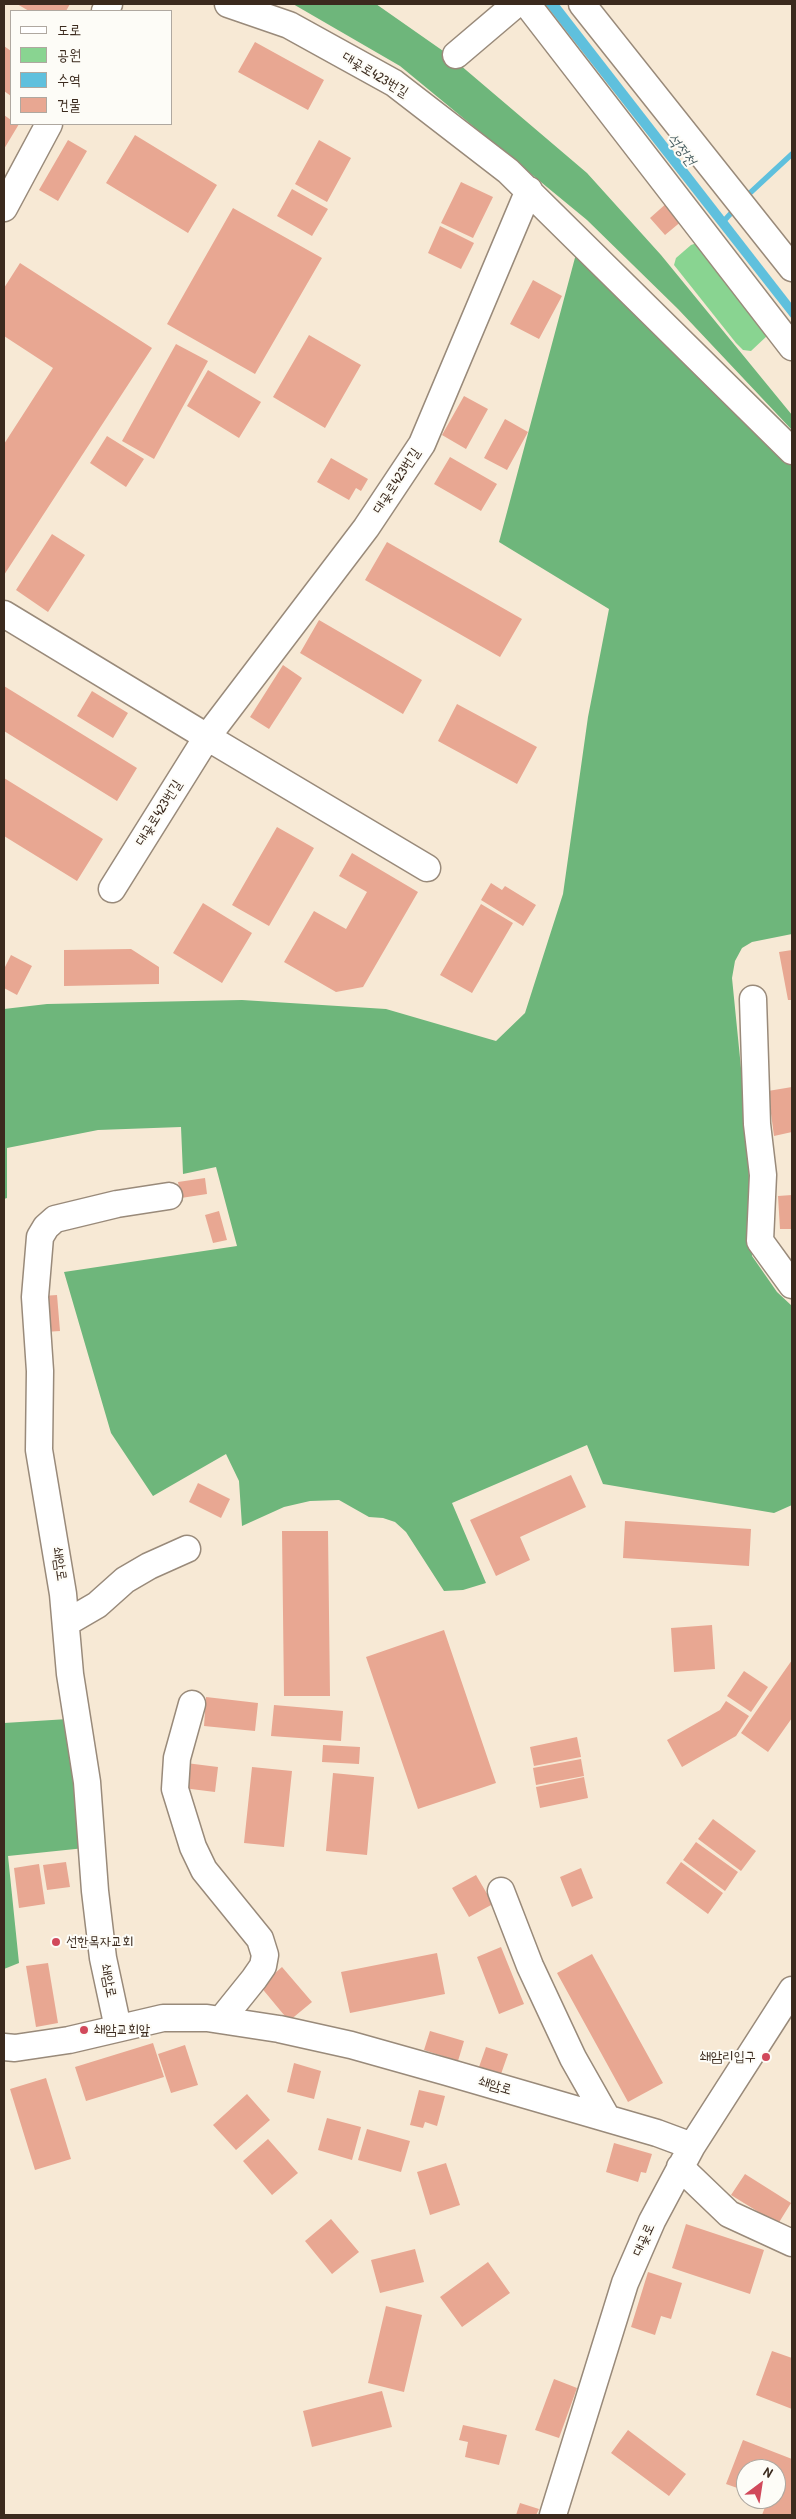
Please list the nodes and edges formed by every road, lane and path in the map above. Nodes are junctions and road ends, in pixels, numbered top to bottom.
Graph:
1 (228, 4) edge
2 (516, 4) edge
3 (527, 4) edge
4 (582, 4) edge
5 (456, 55) dead end
6 (48, 125) edge
7 (529, 190) junction
8 (4, 208) edge
9 (792, 268) edge
10 (792, 346) edge
11 (792, 450) edge
12 (4, 614) edge
13 (207, 737) junction
14 (427, 868) dead end
15 (112, 889) dead end
16 (754, 998) dead end
17 (169, 1196) dead end
18 (792, 1285) edge
19 (187, 1549) dead end
20 (66, 1623) junction
21 (192, 1704) dead end
22 (501, 1891) dead end
23 (792, 1990) edge
24 (221, 2020) junction
25 (118, 2028) junction
26 (4, 2047) edge
27 (607, 2118) junction
28 (686, 2157) junction
29 (792, 2243) edge
30 (553, 2515) edge

1 - 7 street, 대곶로423번길
2 - 5 street
3 - 10 street
4 - 9 street
6 - 8 street
7 - 11 street, 대곶로423번길
7 - 13 street, 대곶로423번길
12 - 13 street
13 - 14 street
13 - 15 street, 대곶로423번길
16 - 18 street
17 - 20 street, 쇄암로
19 - 20 street
20 - 25 street, 쇄암로
21 - 24 street
22 - 27 street
23 - 28 street, 대곶로
24 - 25 street, 쇄암로
24 - 27 street, 쇄암로
25 - 26 street, 쇄암로
27 - 28 street, 쇄암로
28 - 29 street
28 - 30 street, 대곶로

